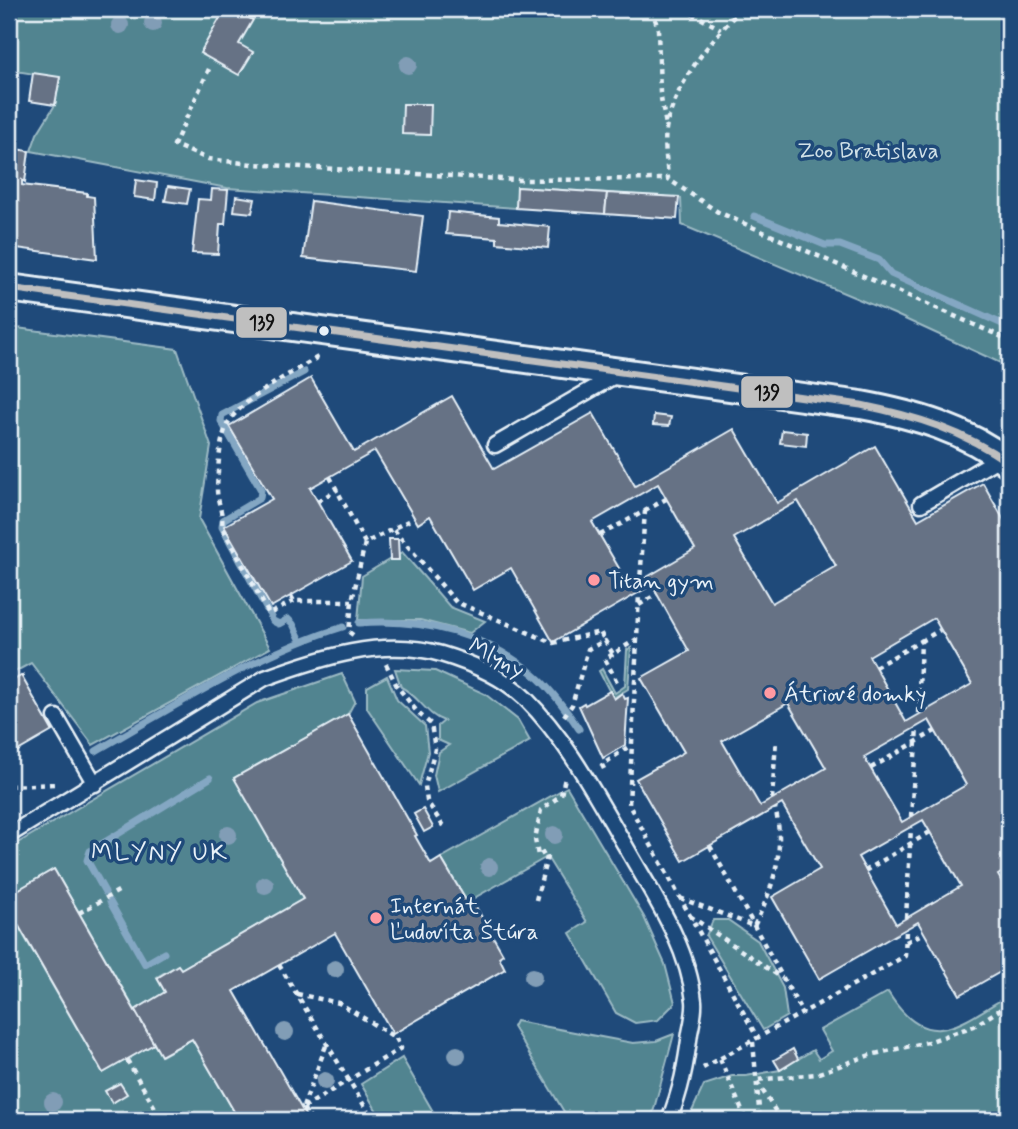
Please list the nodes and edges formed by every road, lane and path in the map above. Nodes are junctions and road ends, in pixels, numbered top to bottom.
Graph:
1 (652, 9) edge
2 (683, 9) edge
3 (741, 9) edge
4 (721, 29) junction
5 (209, 69) dead end
6 (666, 126) junction
7 (667, 179) junction
8 (9, 288) edge
9 (1009, 340) edge
10 (317, 356) dead end
11 (622, 372) junction
12 (495, 446) dead end
13 (1005, 460) edge
14 (330, 477) dead end
15 (338, 489) junction
16 (666, 499) dead end
17 (318, 501) dead end
18 (921, 504) dead end
19 (645, 511) junction
20 (414, 518) dead end
21 (394, 530) junction
22 (600, 535) dead end
23 (365, 543) junction
24 (640, 581) dead end
25 (639, 593) dead end
26 (657, 594) dead end
27 (638, 605) junction
28 (940, 630) dead end
29 (637, 639) junction
30 (605, 640) junction
31 (921, 641) junction
32 (613, 654) junction
33 (385, 661) dead end
34 (875, 667) dead end
35 (617, 682) dead end
36 (564, 715) dead end
37 (918, 715) dead end
38 (56, 717) dead end
39 (917, 726) dead end
40 (935, 731) dead end
41 (776, 741) dead end
42 (916, 742) junction
43 (632, 745) junction
44 (870, 768) dead end
45 (565, 775) dead end
46 (607, 775) dead end
47 (95, 784) junction
48 (9, 786) edge
49 (772, 799) dead end
50 (775, 808) dead end
51 (911, 817) dead end
52 (443, 826) dead end
53 (911, 827) dead end
54 (13, 829) edge
55 (930, 832) dead end
56 (910, 845) junction
57 (710, 846) dead end
58 (865, 871) dead end
59 (122, 889) dead end
60 (679, 897) junction
61 (536, 900) dead end
62 (79, 913) dead end
63 (690, 916) junction
64 (906, 918) dead end
65 (754, 926) junction
66 (906, 929) dead end
67 (924, 933) dead end
68 (905, 943) junction
69 (279, 965) dead end
70 (785, 980) junction
71 (297, 995) junction
72 (1009, 1004) edge
73 (803, 1014) junction
74 (758, 1039) junction
75 (753, 1042) junction
76 (327, 1043) junction
77 (720, 1059) junction
78 (127, 1060) dead end
79 (684, 1078) junction
80 (349, 1080) junction
81 (756, 1080) junction
82 (303, 1108) junction
83 (162, 1120) edge
84 (311, 1120) edge
85 (373, 1120) edge
86 (669, 1120) edge
87 (746, 1120) edge
88 (760, 1120) edge
89 (781, 1120) edge

1 - 6 path
2 - 4 path
3 - 4 path
4 - 6 path
5 - 7 path
6 - 7 path
7 - 9 path
8 - 11 street
10 - 23 path
11 - 12 lane
11 - 13 street
13 - 18 lane
14 - 15 path
15 - 17 path
15 - 23 path
16 - 19 path
19 - 22 path
19 - 24 path
20 - 21 path
21 - 23 path
21 - 30 path
25 - 27 path
26 - 27 path
27 - 29 path
28 - 31 path
29 - 32 path
29 - 43 path
30 - 32 path
30 - 36 path
31 - 34 path
31 - 37 path
32 - 35 path
33 - 52 path
38 - 47 lane
39 - 42 path
40 - 42 path
41 - 49 path
42 - 44 path
42 - 51 path
43 - 46 path
43 - 60 path
45 - 61 path
47 - 48 path
47 - 54 lane, Mlyny
47 - 79 lane, Mlyny
50 - 65 path
53 - 56 path
55 - 56 path
56 - 58 path
56 - 64 path
57 - 65 path
59 - 62 path
60 - 63 path
60 - 65 path
63 - 70 path
63 - 74 path
65 - 70 path
66 - 68 path
67 - 68 path
68 - 73 path
69 - 71 path
70 - 73 path
71 - 76 path
71 - 80 path
72 - 81 path
73 - 74 path
74 - 75 path
75 - 77 path
75 - 81 path
76 - 80 path
76 - 82 path
77 - 79 path
77 - 87 path
78 - 83 path
79 - 86 lane, Mlyny
80 - 82 path
80 - 85 path
81 - 88 path
81 - 89 path
82 - 84 path

